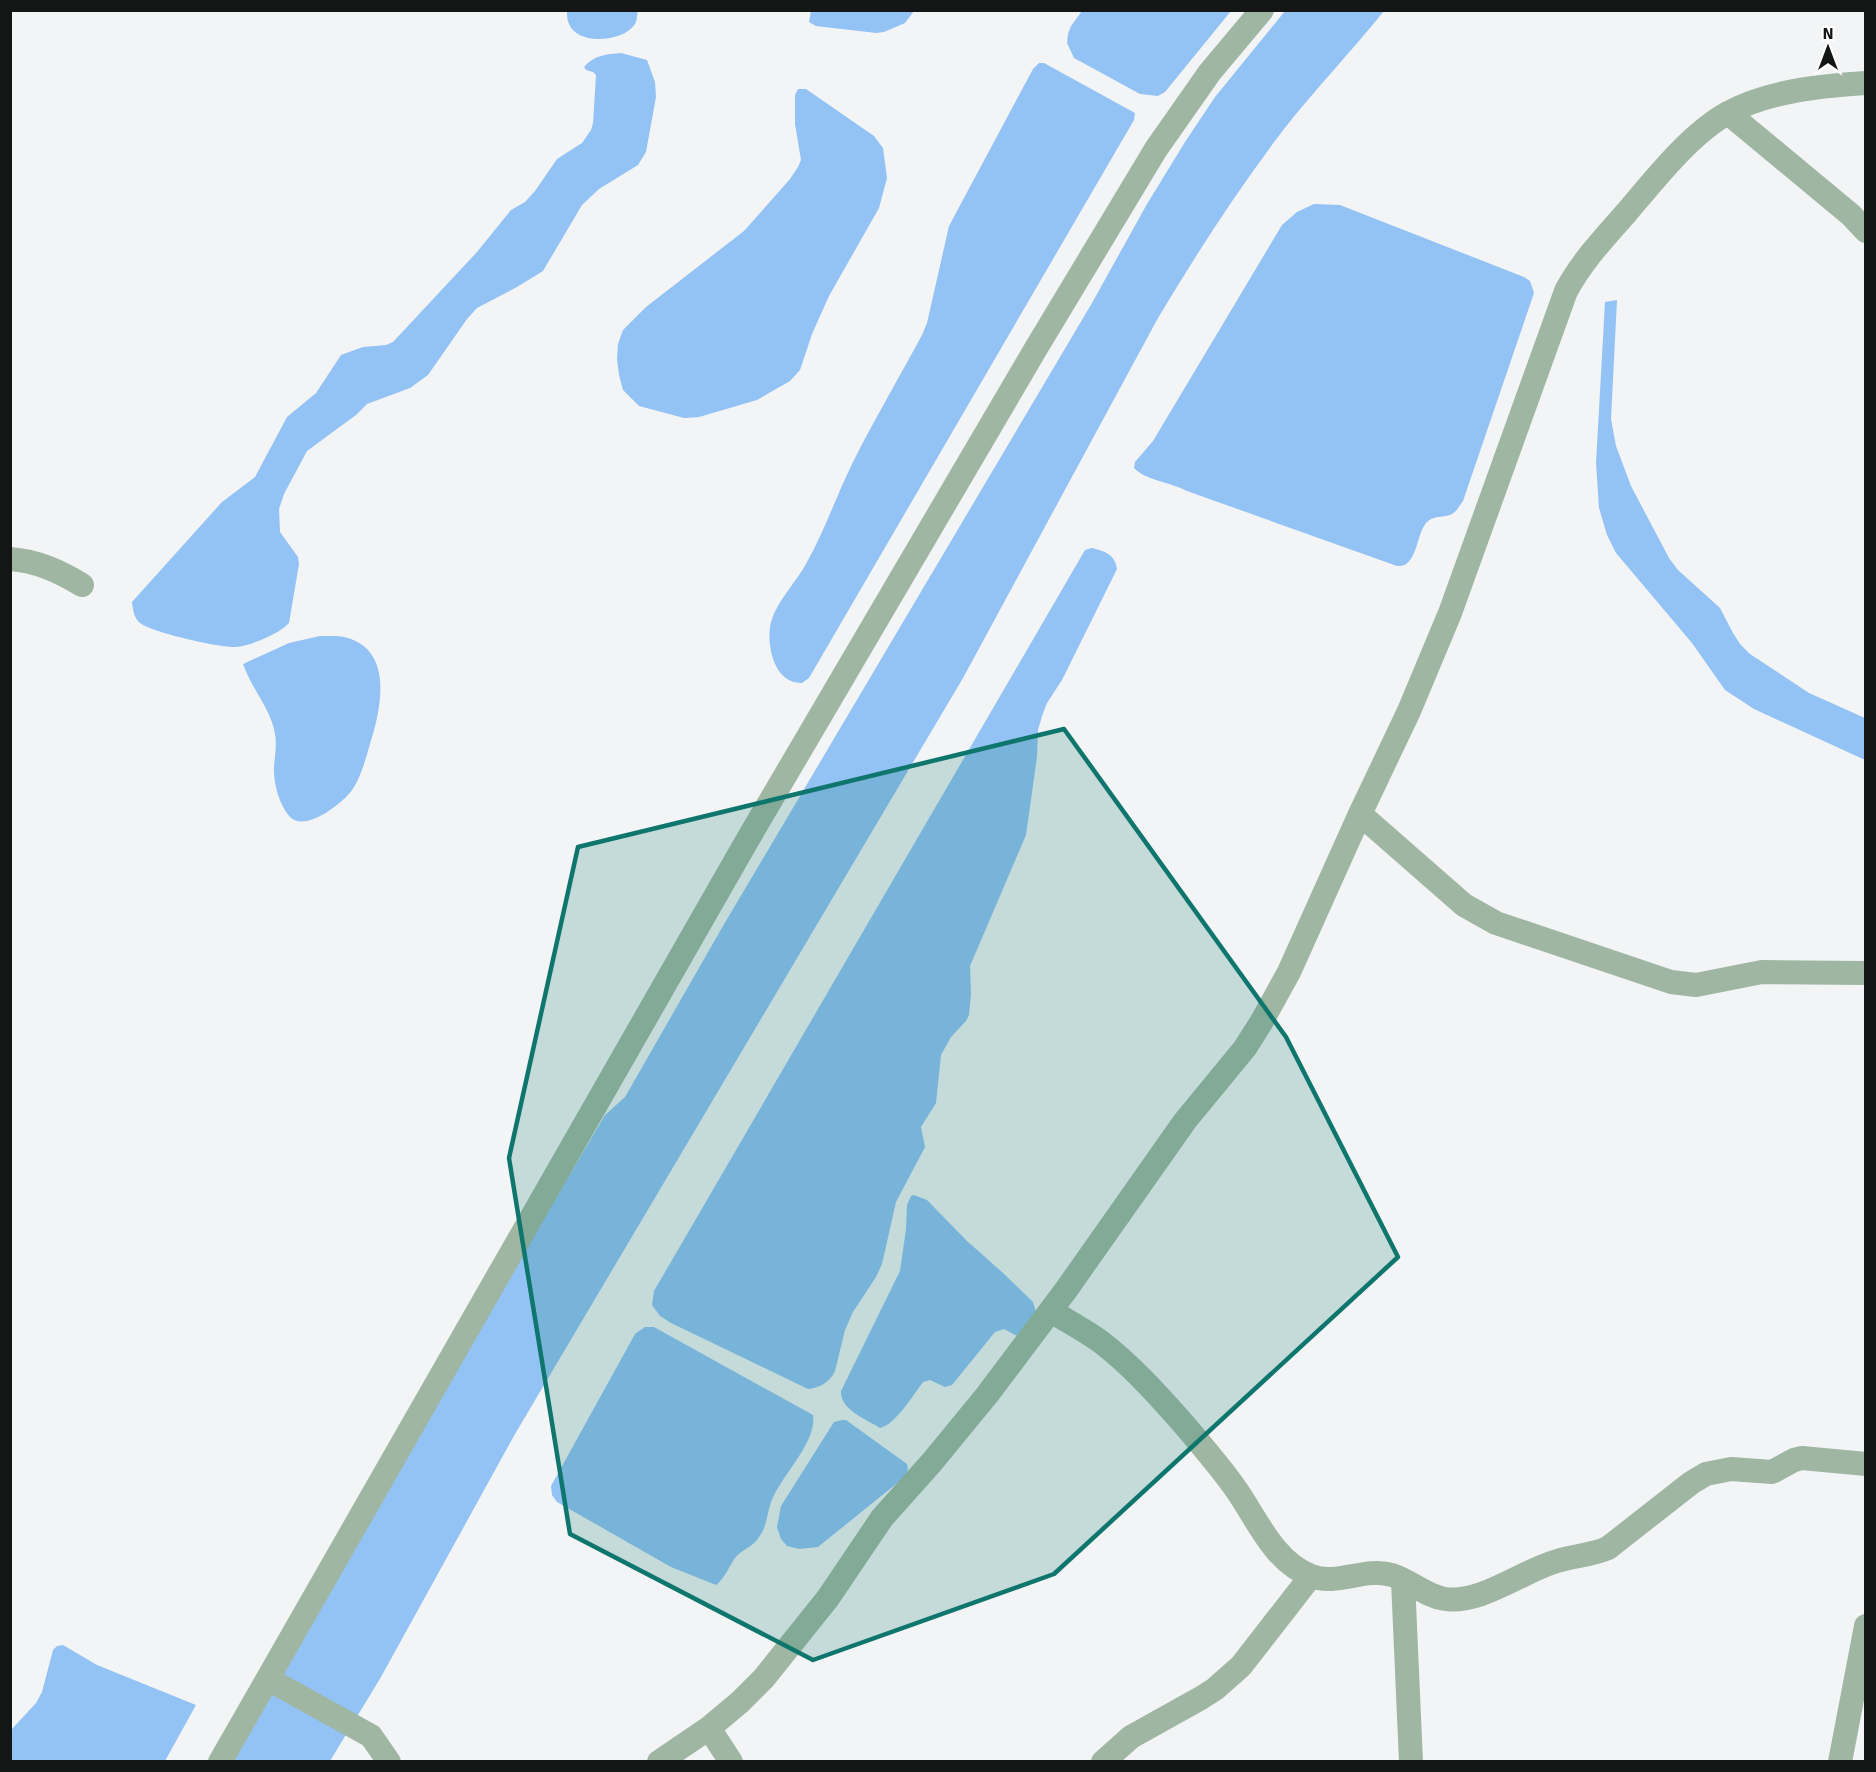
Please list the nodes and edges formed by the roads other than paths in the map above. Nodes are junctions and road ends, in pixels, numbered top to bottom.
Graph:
1 (1262, 10) edge
2 (1866, 83) edge
3 (1728, 113) junction
4 (1866, 231) edge
5 (10, 559) edge
6 (82, 585) dead end
7 (1360, 814) junction
8 (1866, 973) edge
9 (1050, 1311) junction
10 (1866, 1464) edge
11 (1311, 1576) junction
12 (1403, 1581) junction
13 (1866, 1626) edge
14 (271, 1681) junction
15 (709, 1728) junction
16 (220, 1761) edge
17 (390, 1761) edge
18 (660, 1761) edge
19 (730, 1761) edge
20 (1103, 1761) edge
21 (1410, 1761) edge
22 (1840, 1761) edge

1 - 14 street
2 - 3 street
3 - 4 street
3 - 7 street
5 - 6 street
7 - 8 street
7 - 9 street
9 - 11 street
9 - 15 street
10 - 12 street
11 - 12 street
11 - 20 street
12 - 21 street
13 - 22 street
14 - 16 street
14 - 17 street
15 - 18 street
15 - 19 street

